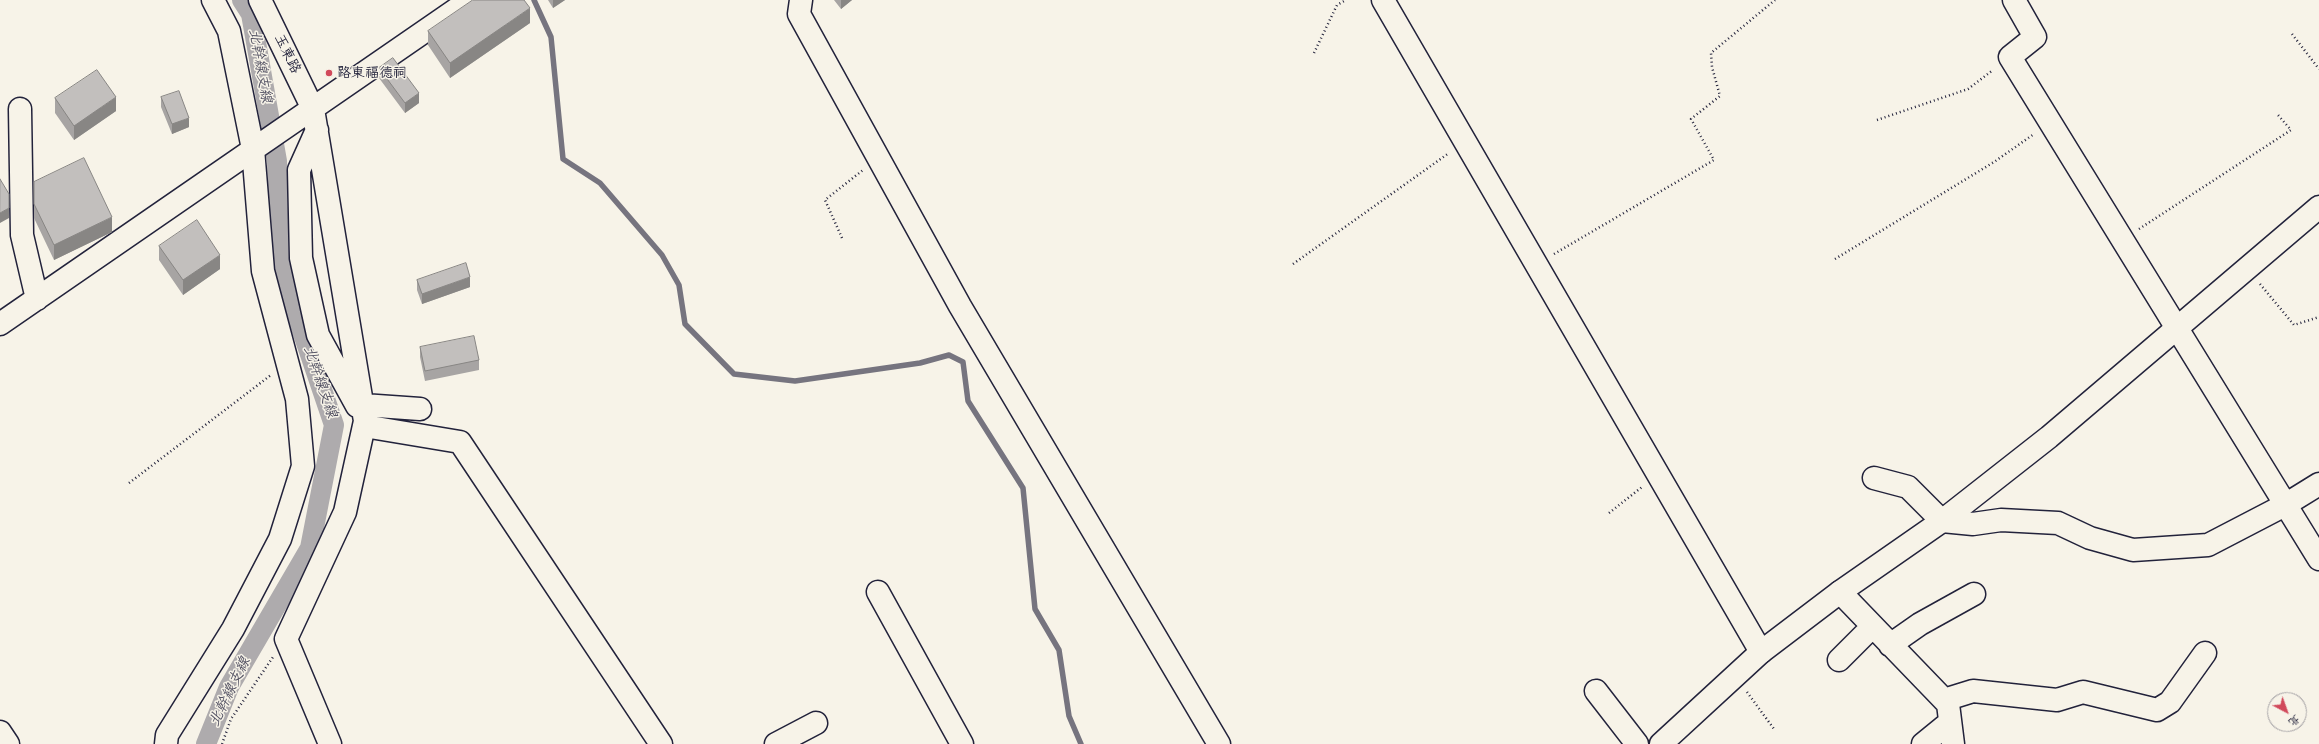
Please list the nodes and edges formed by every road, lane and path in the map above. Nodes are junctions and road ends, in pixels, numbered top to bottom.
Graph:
1 (214, 0) edge
2 (260, 0) edge
3 (470, 0) edge
4 (801, 0) edge
5 (1346, 0) edge
6 (1383, 0) edge
7 (1775, 0) edge
8 (2014, 0) edge
9 (2292, 34) dead end
10 (1314, 53) dead end
11 (2010, 57) junction
12 (2319, 69) edge
13 (20, 109) dead end
14 (2278, 114) dead end
15 (309, 119) junction
16 (1877, 120) dead end
17 (2050, 122) junction
18 (1465, 142) junction
19 (258, 145) junction
20 (879, 159) junction
21 (2319, 207) edge
22 (842, 238) dead end
23 (2121, 240) junction
24 (1835, 259) dead end
25 (1293, 264) dead end
26 (1536, 264) junction
27 (2247, 268) junction
28 (37, 299) junction
29 (2319, 317) edge
30 (0, 324) edge
31 (2175, 328) junction
32 (287, 363) junction
33 (420, 408) dead end
34 (364, 417) junction
35 (1658, 474) junction
36 (1874, 478) dead end
37 (130, 483) dead end
38 (2319, 484) edge
39 (2285, 505) junction
40 (1609, 513) dead end
41 (1942, 521) junction
42 (2319, 559) edge
43 (878, 592) dead end
44 (1840, 592) junction
45 (1974, 594) dead end
46 (1873, 626) junction
47 (286, 639) junction
48 (1890, 645) junction
49 (1761, 652) junction
50 (2205, 653) dead end
51 (1838, 660) dead end
52 (1735, 675) junction
53 (1596, 691) dead end
54 (1944, 700) junction
55 (1950, 722) junction
56 (816, 723) dead end
57 (1774, 729) dead end
58 (0, 732) edge
59 (8, 744) edge
60 (166, 744) edge
61 (222, 744) edge
62 (330, 744) edge
63 (661, 744) edge
64 (776, 744) edge
65 (962, 744) edge
66 (1219, 744) edge
67 (1638, 744) edge
68 (1661, 744) edge
69 (1923, 744) edge
70 (1953, 744) edge

1 - 19 main road
2 - 15 main road, 玉東路
3 - 15 main road
4 - 20 main road
5 - 10 path
6 - 18 main road
7 - 26 path
8 - 11 main road
9 - 12 path
11 - 16 path
11 - 17 main road
13 - 28 main road
14 - 23 path
15 - 19 main road
15 - 34 main road, 玉東路
15 - 34 main road
17 - 23 main road
17 - 24 path
18 - 25 path
18 - 26 main road
19 - 28 main road
19 - 32 main road
20 - 22 path
20 - 66 main road
21 - 27 main road
23 - 31 main road
26 - 35 main road
27 - 29 path
27 - 31 main road
28 - 30 main road
31 - 39 main road
31 - 41 main road
32 - 37 path
32 - 60 main road
33 - 34 main road
34 - 47 main road
34 - 63 main road
35 - 40 path
35 - 49 main road
36 - 41 main road
38 - 39 main road
39 - 41 main road
39 - 42 main road
41 - 44 main road
43 - 65 main road
44 - 46 main road
44 - 49 main road
45 - 48 main road
46 - 48 main road
46 - 51 main road
47 - 61 path
47 - 62 main road
48 - 54 main road
49 - 52 main road
50 - 54 main road
52 - 57 path
52 - 68 main road
53 - 67 main road
54 - 55 main road
55 - 69 main road
55 - 70 main road
56 - 64 main road
58 - 59 main road

